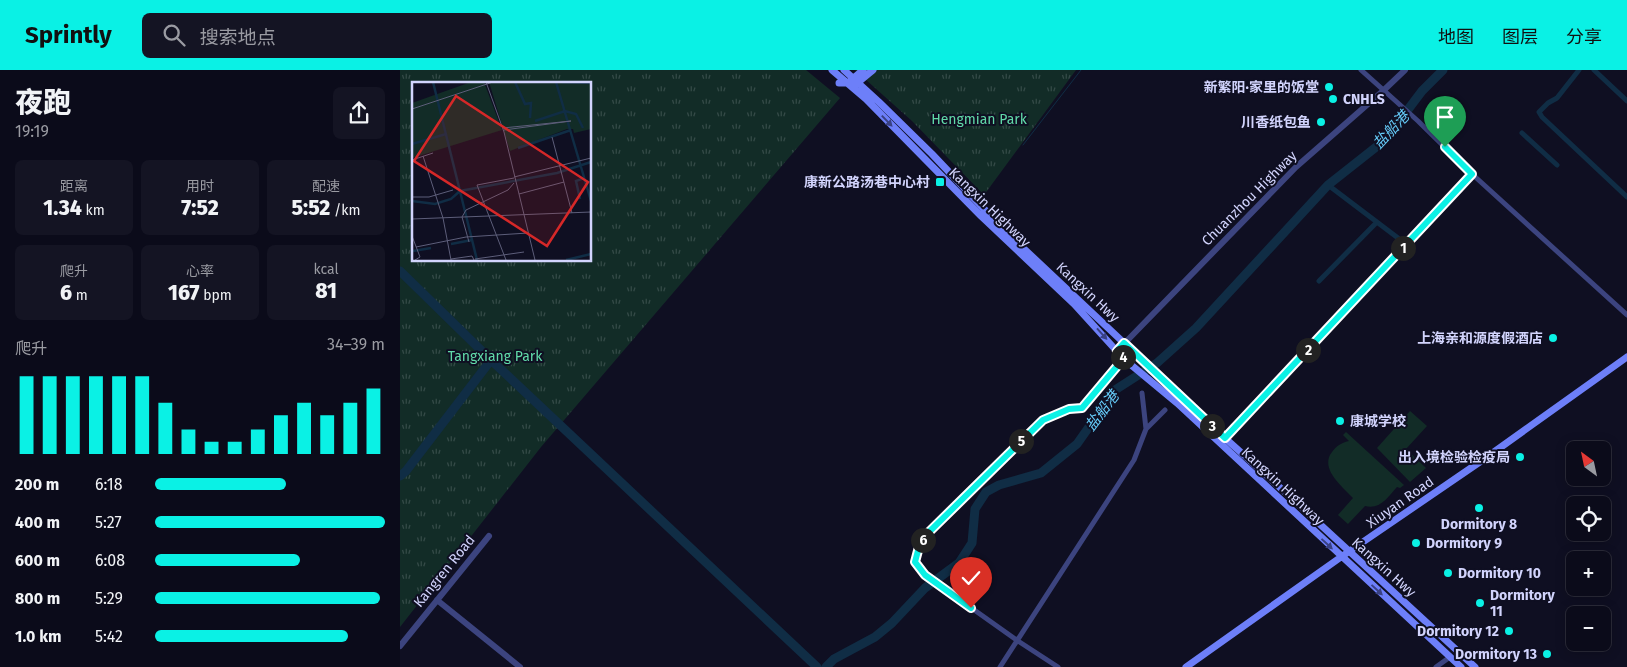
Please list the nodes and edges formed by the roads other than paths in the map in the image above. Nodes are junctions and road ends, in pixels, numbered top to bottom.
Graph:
1 (832, 70) edge
2 (844, 70) edge
3 (863, 70) edge
4 (873, 70) edge
5 (1361, 70) edge
6 (1405, 70) edge
7 (839, 83) dead end
8 (853, 83) junction
9 (1384, 90) junction
10 (1472, 174) junction
11 (1627, 315) edge
12 (1124, 343) junction
13 (1117, 351) junction
14 (1627, 357) edge
15 (1126, 360) junction
16 (1142, 393) dead end
17 (1164, 410) dead end
18 (1146, 429) junction
19 (1225, 438) junction
20 (489, 536) dead end
21 (1349, 552) junction
22 (1341, 557) junction
23 (437, 600) junction
24 (1018, 641) junction
25 (400, 646) edge
26 (1450, 657) junction
27 (520, 667) edge
28 (1000, 667) edge
29 (1058, 667) edge
30 (1186, 667) edge
31 (1436, 667) edge
32 (1461, 667) edge
33 (1475, 667) edge

1 - 8 main road, Kangxin Highway
2 - 8 main road, Kangxin Hwy
3 - 8 main road
4 - 8 main road
5 - 9 street
6 - 9 street, Chuanzhou Highway
7 - 8 main road
8 - 12 main road, Kangxin Hwy
8 -> 13 main road, Kangxin Highway
9 - 10 street
9 - 12 street, Chuanzhou Highway
10 - 11 street
10 - 19 street
12 - 13 street, Chuanzhou Highway
12 - 19 main road, Kangxin Hwy
13 - 15 main road, Kangxin Highway
14 - 21 main road, Xiuyan Road
15 -> 22 main road, Kangxin Highway
15 - 24 street
16 - 18 street
17 - 18 street
18 - 24 street
19 - 21 main road, Kangxin Hwy
20 - 23 street, Kangren Road
21 - 22 main road, Xiuyan Road
21 - 33 main road, Kangxin Hwy
22 -> 26 main road, Kangxin Highway
22 - 30 main road, Xiuyan Road
23 - 25 street, Kangren Road
23 - 27 street
24 - 28 street
24 - 29 street
26 - 31 street
26 - 32 main road, Kangxin Highway

